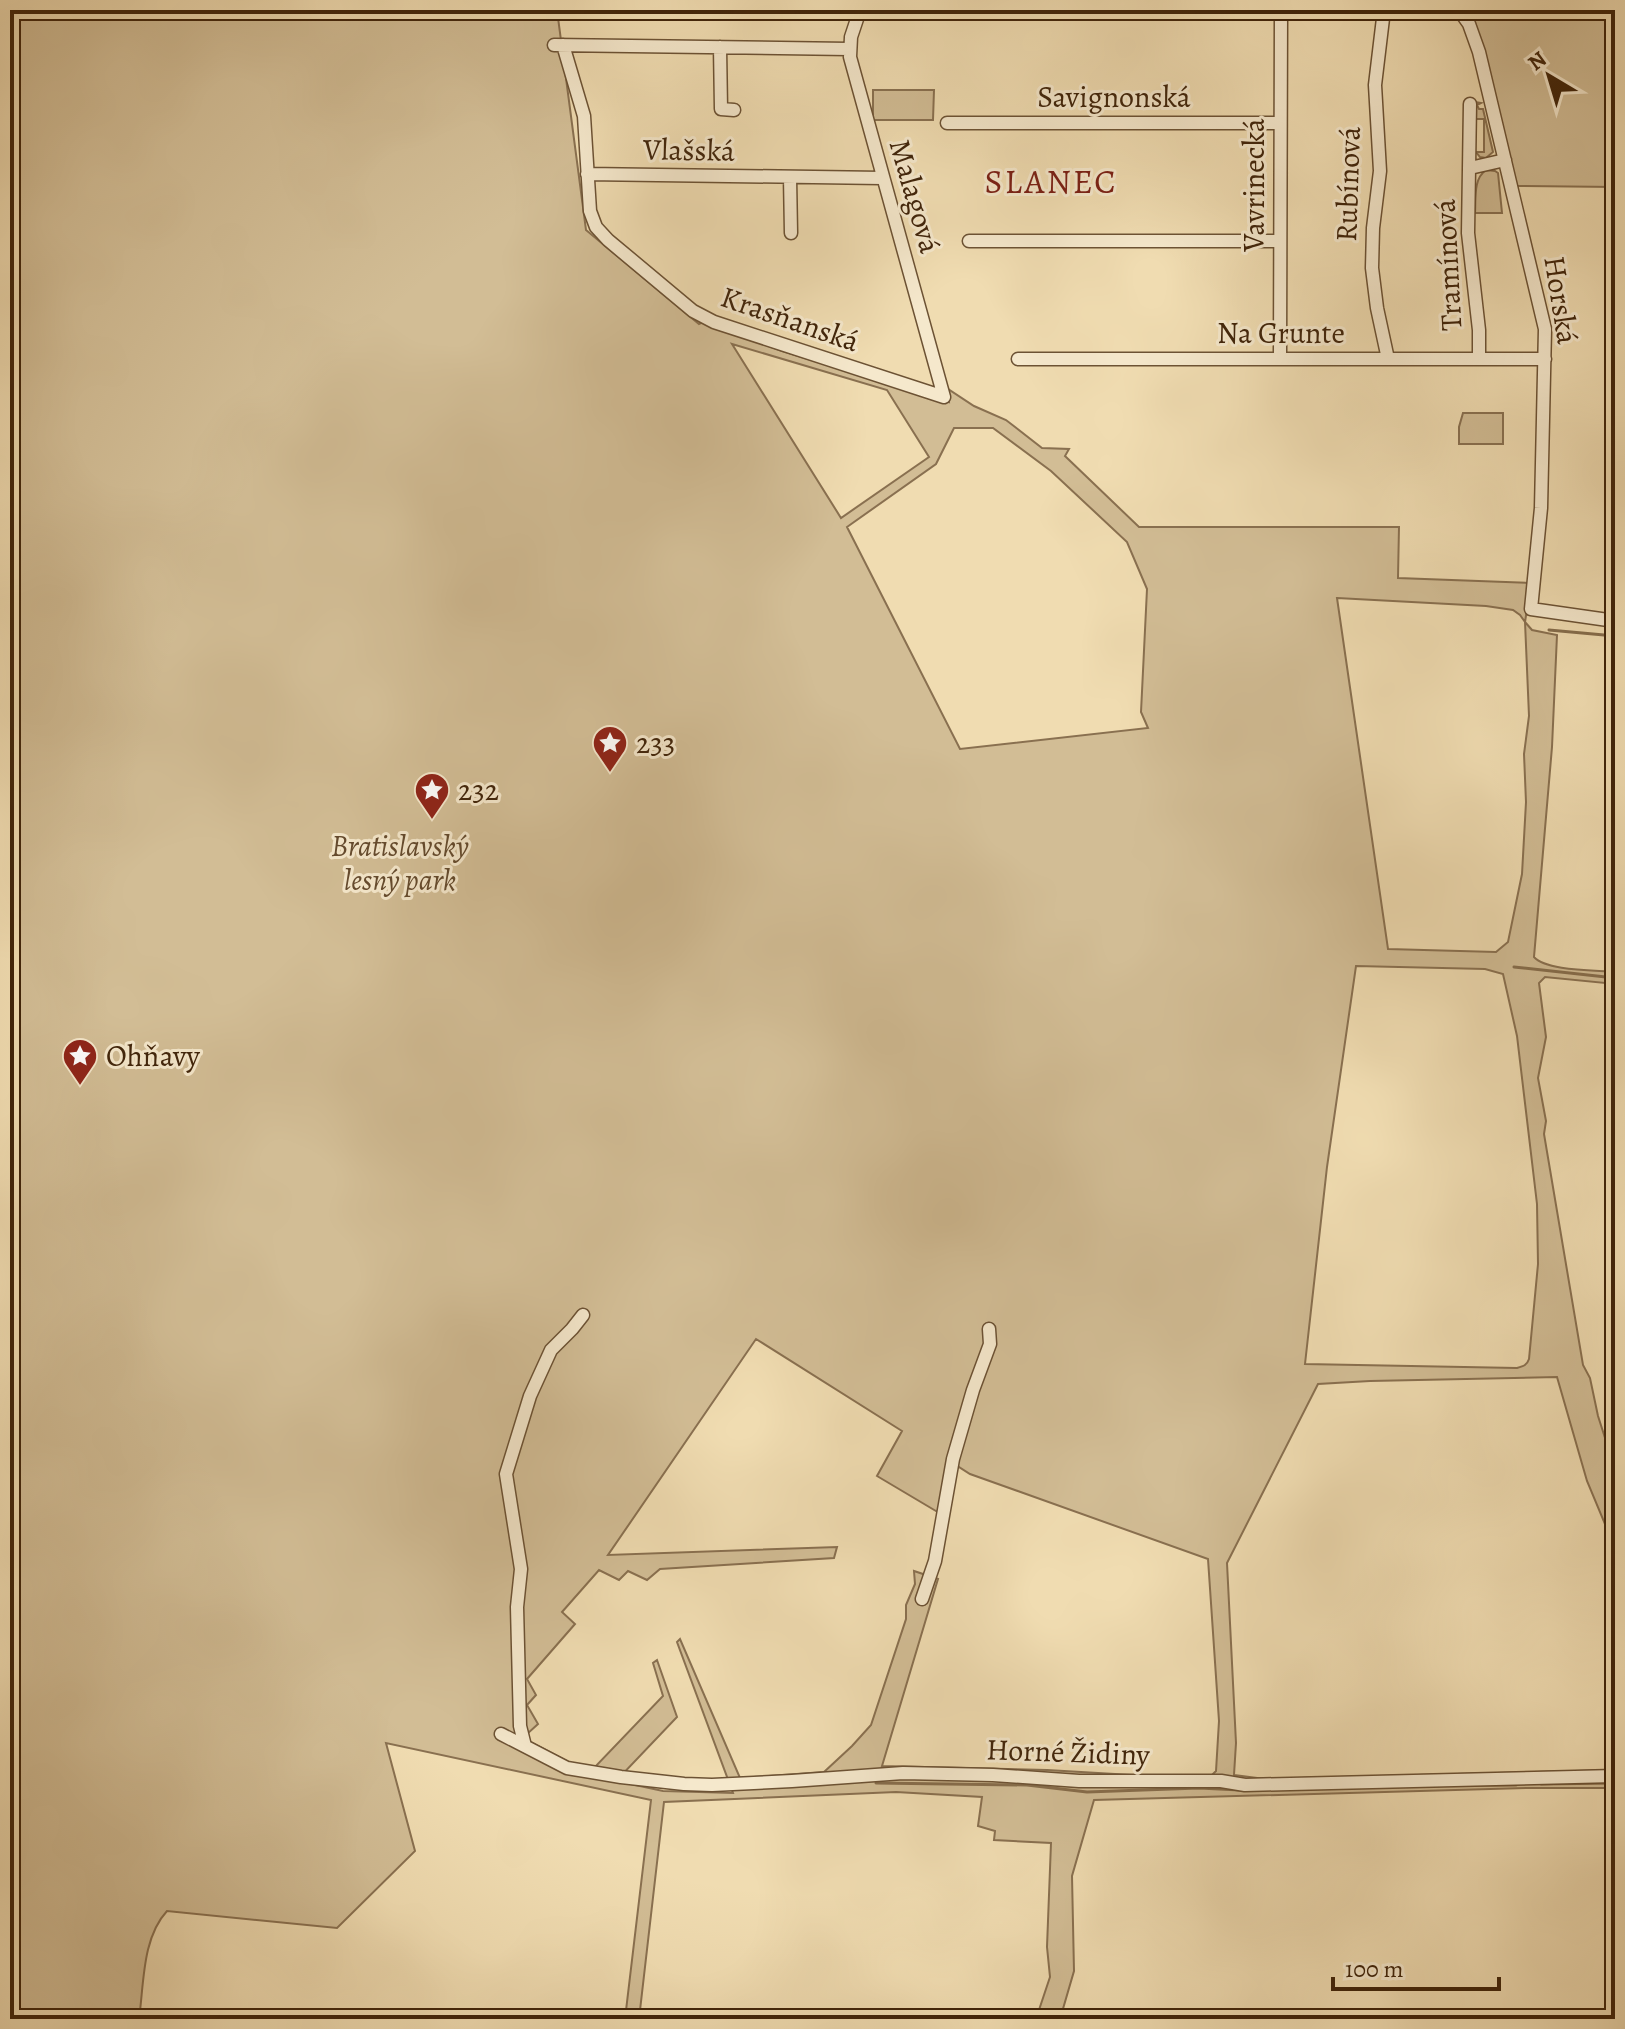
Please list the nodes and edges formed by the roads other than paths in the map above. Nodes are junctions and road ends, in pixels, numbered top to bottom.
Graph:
1 (860, 10) edge
2 (1281, 10) edge
3 (1384, 10) edge
4 (1459, 10) edge
5 (720, 47) junction
6 (849, 49) junction
7 (1470, 104) dead end
8 (734, 110) dead end
9 (947, 123) dead end
10 (1280, 123) junction
11 (1505, 160) junction
12 (1470, 168) junction
13 (587, 174) junction
14 (790, 177) junction
15 (882, 178) junction
16 (791, 233) dead end
17 (969, 241) dead end
18 (1280, 241) junction
19 (1018, 359) dead end
20 (1280, 359) junction
21 (1388, 359) junction
22 (1479, 359) junction
23 (1545, 359) junction
24 (944, 397) joint
25 (1615, 621) edge
26 (583, 1315) dead end
27 (989, 1329) dead end
28 (922, 1599) dead end
29 (501, 1734) dead end
30 (525, 1746) junction
31 (1615, 1776) edge

1 - 6 street, Malagová
2 - 10 street, Vavrinecká
3 - 21 street, Rubínová
4 - 11 street, Horská
5 - 6 street
5 - 8 street
5 - 13 street, Krasňanská
6 - 15 street, Malagová
7 - 12 street, Tramínová
9 - 10 street, Savignonská
10 - 18 street, Vavrinecká
11 - 12 street, Tramínová
11 - 23 street, Horská
12 - 22 street, Tramínová
13 - 14 street, Vlašská
13 - 24 street, Krasňanská
14 - 15 street, Vlašská
14 - 16 street
15 - 24 street, Malagová
17 - 18 street
18 - 20 street, Vavrinecká
19 - 20 street, Na Grunte
20 - 21 street, Na Grunte
21 - 22 street, Na Grunte
22 - 23 street, Na Grunte
23 - 25 street, Horská
26 - 30 street
27 - 28 street
29 - 30 street, Horné Židiny
30 - 31 street, Horné Židiny

